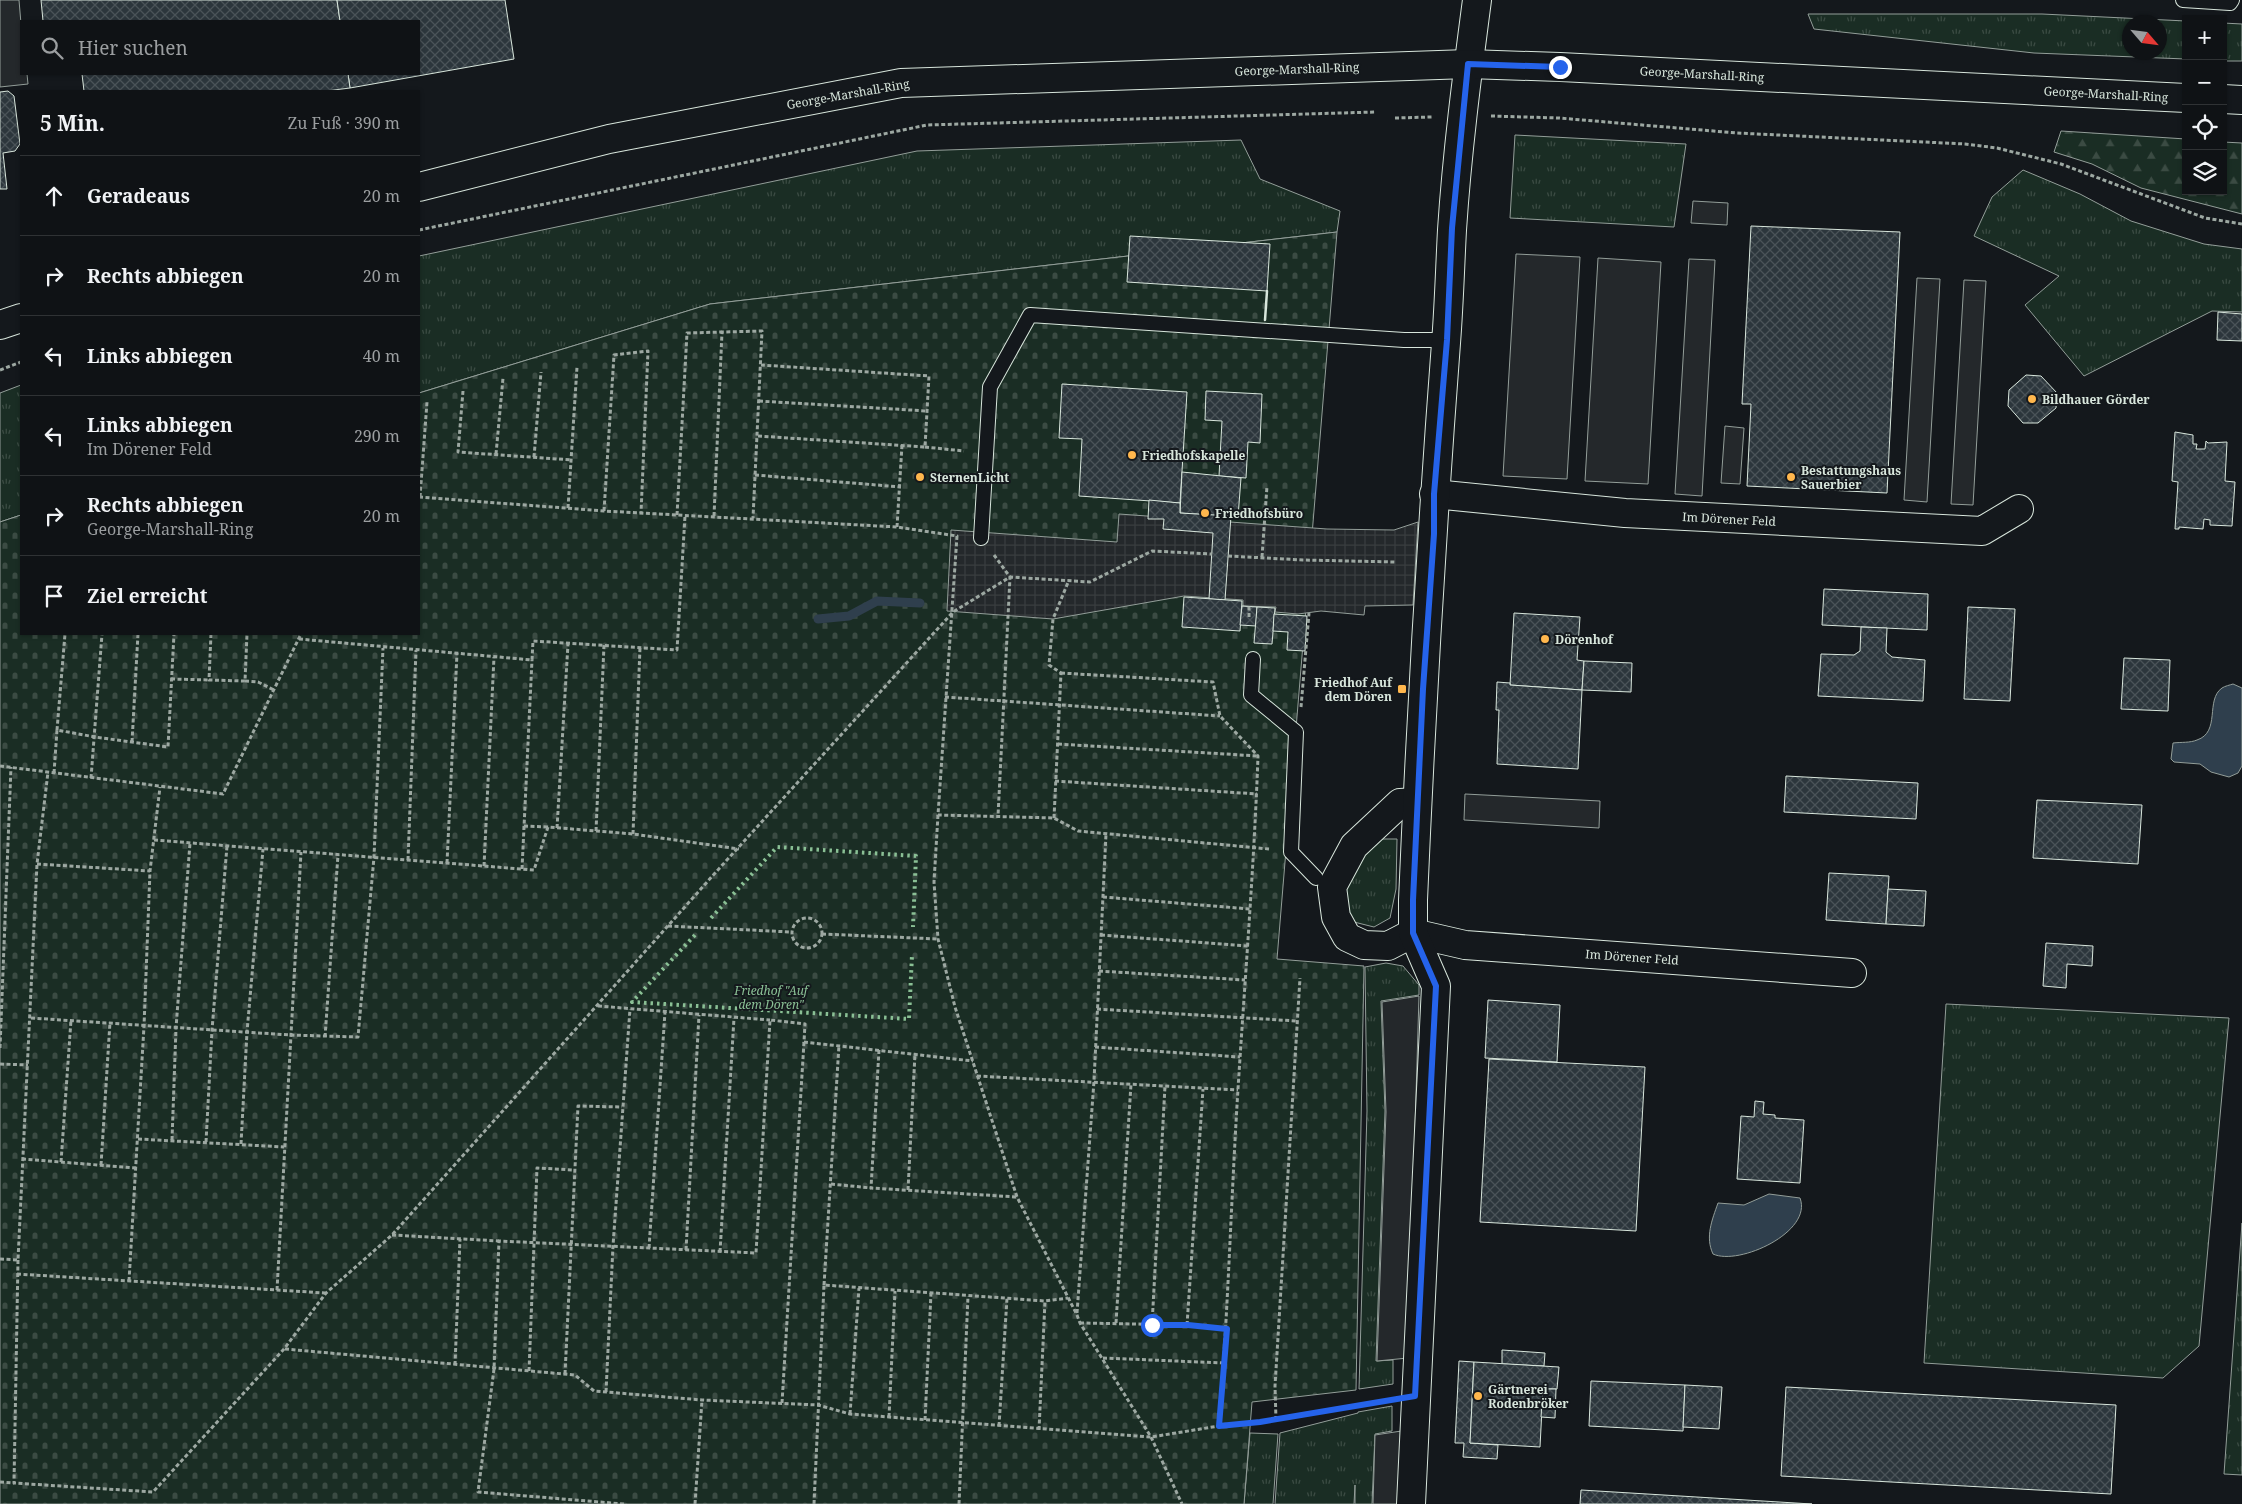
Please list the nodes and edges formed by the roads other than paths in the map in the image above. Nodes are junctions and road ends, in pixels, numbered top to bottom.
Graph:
1 (1477, 0) edge
2 (2183, 0) edge
3 (2232, 0) edge
4 (1468, 64) junction
5 (2182, 98) edge
6 (2227, 100) edge
7 (2242, 100) edge
8 (420, 188) edge
9 (20, 318) edge
10 (0, 325) edge
11 (1447, 340) junction
12 (1434, 494) junction
13 (2019, 509) dead end
14 (981, 538) dead end
15 (1253, 659) dead end
16 (1417, 802) junction
17 (1316, 878) dead end
18 (1413, 933) junction
19 (1852, 973) dead end
20 (1411, 1504) edge

1 - 4 street
2 - 3 lane
4 - 5 street, George-Marshall-Ring
4 - 8 street, George-Marshall-Ring
4 - 11 street
6 - 7 street
9 - 10 street
11 - 12 street
11 - 14 lane
12 - 13 street, Im Dörener Feld
12 - 16 street
15 - 17 lane
16 - 18 street
16 - 18 street
18 - 19 street, Im Dörener Feld
18 - 20 street

